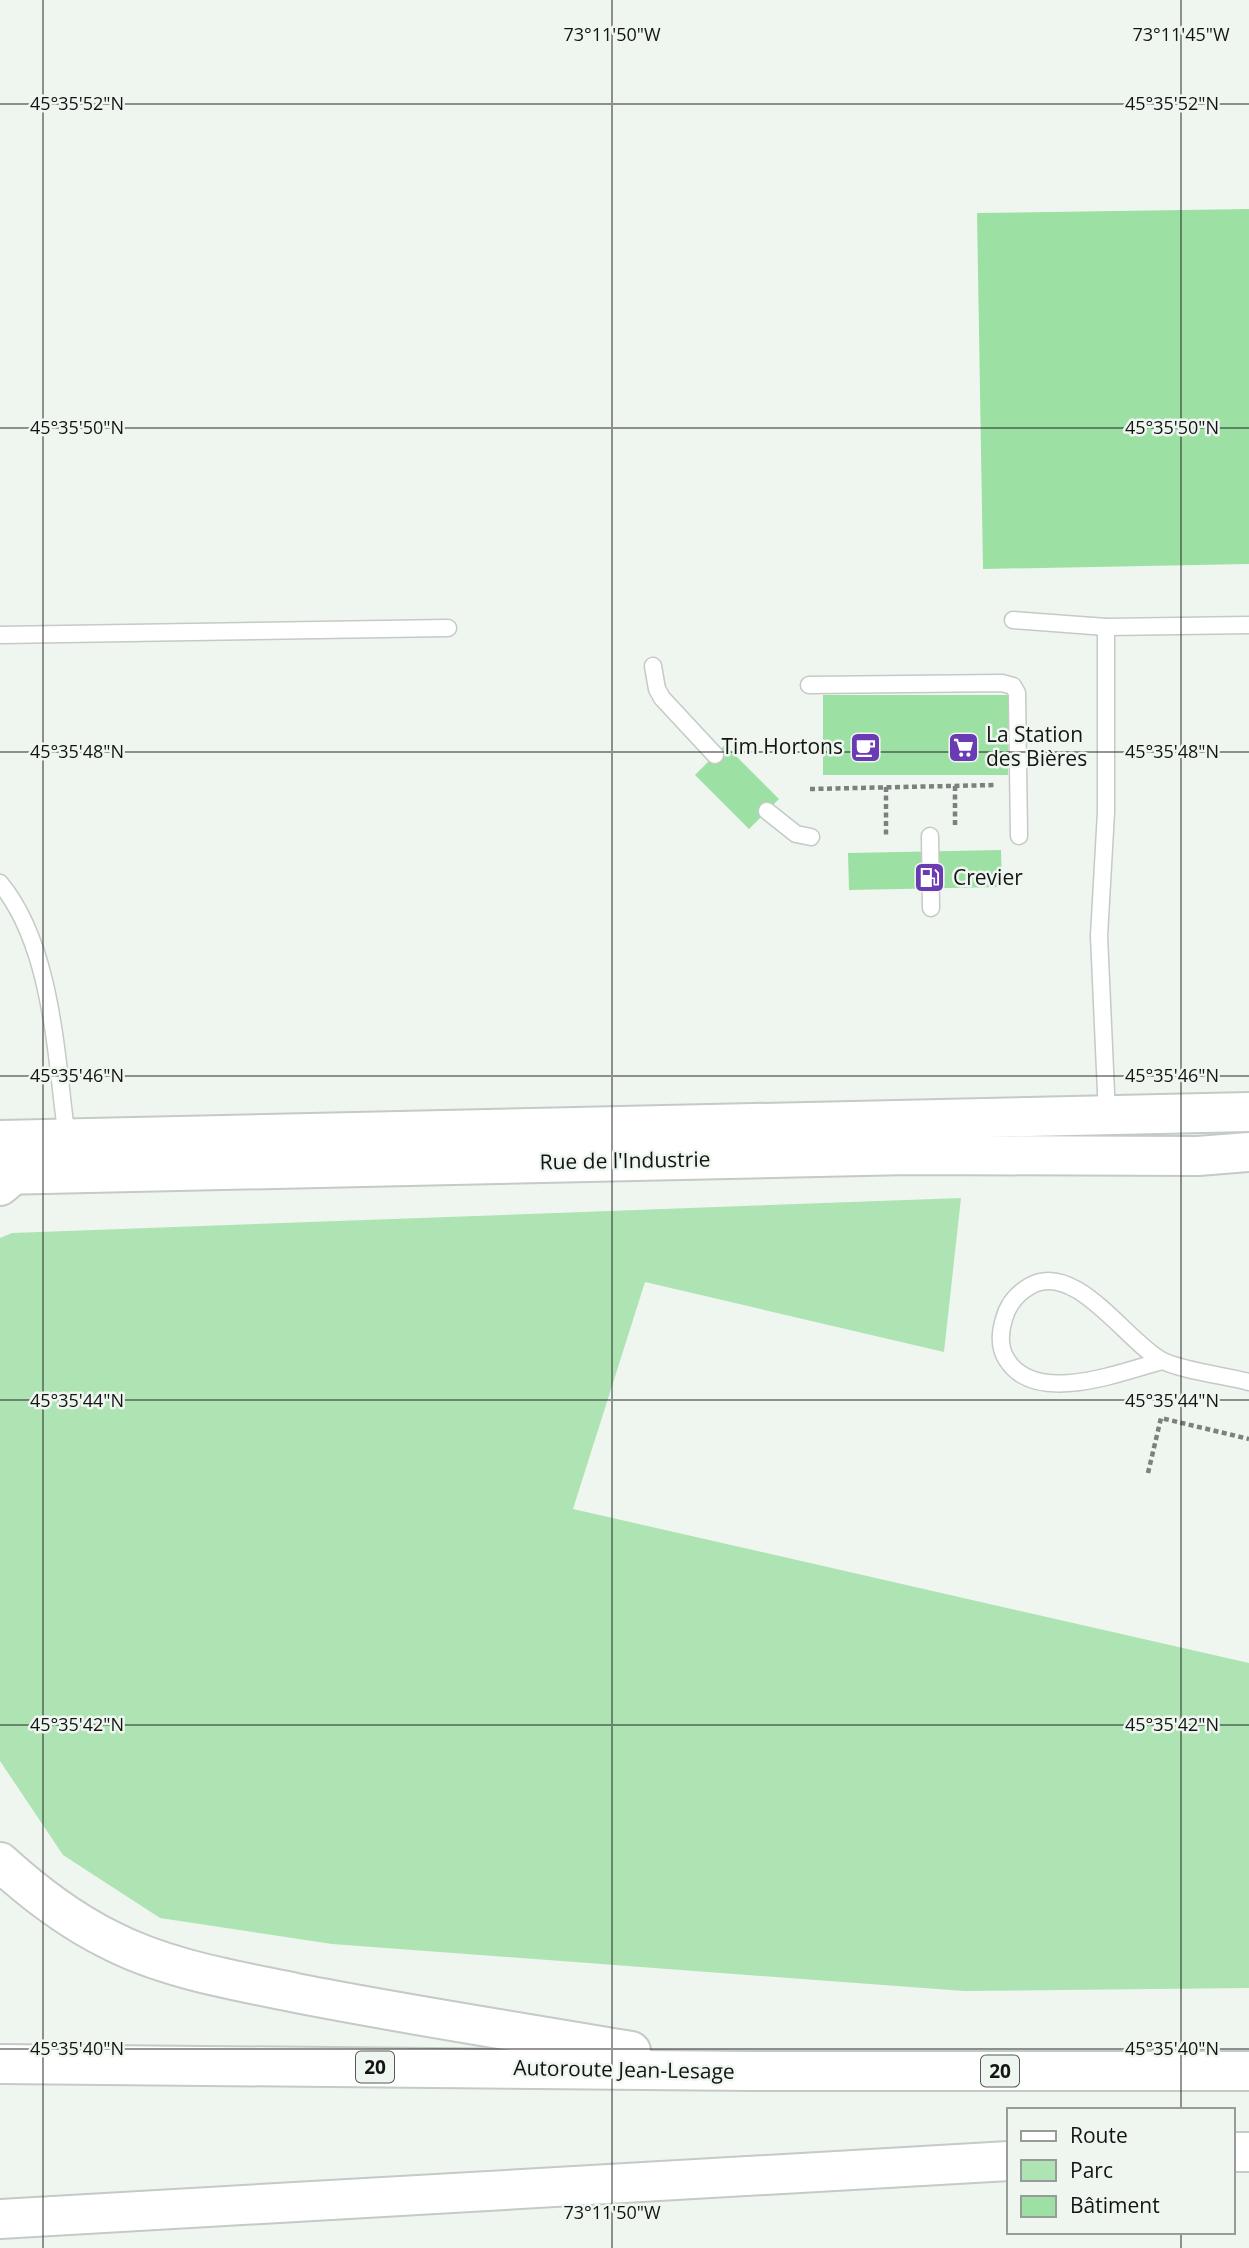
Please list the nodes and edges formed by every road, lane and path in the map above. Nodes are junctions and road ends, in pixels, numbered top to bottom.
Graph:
1 (1013, 620) dead end
2 (1249, 625) edge
3 (1105, 627) junction
4 (448, 628) dead end
5 (0, 635) edge
6 (653, 666) dead end
7 (809, 685) dead end
8 (715, 755) dead end
9 (1009, 785) dead end
10 (955, 786) junction
11 (886, 787) junction
12 (810, 789) dead end
13 (767, 811) dead end
14 (955, 835) dead end
15 (1019, 835) dead end
16 (930, 836) dead end
17 (811, 837) dead end
18 (886, 837) dead end
19 (0, 883) edge
20 (932, 908) dead end
21 (1249, 1112) edge
22 (1107, 1117) junction
23 (67, 1139) junction
24 (0, 1140) edge
25 (1249, 1152) edge
26 (4, 1179) edge
27 (1162, 1360) junction
28 (1249, 1382) edge
29 (1249, 1439) edge
30 (1148, 1473) dead end
31 (0, 1862) edge
32 (0, 2064) edge
33 (751, 2071) junction
34 (1249, 2071) edge
35 (1007, 2161) edge
36 (92, 2214) junction
37 (0, 2219) edge
38 (0, 2233) edge

1 - 3 lane
2 - 3 lane
3 - 22 lane
4 - 5 lane
6 - 8 lane
7 - 15 lane
9 - 10 path
10 - 11 path
10 - 14 path
11 - 12 path
11 - 18 path
13 - 17 lane
16 - 20 lane
19 - 23 lane
21 - 22 main road, Rue de l'Industrie
22 - 23 main road, Rue de l'Industrie
23 - 24 main road, Rue de l'Industrie
25 - 26 main road, Rue de l'Industrie
27 - 27 lane
27 - 28 lane
29 - 30 path
31 - 33 main road
32 - 33 main road, Autoroute Jean-Lesage / 20
33 - 34 main road, Autoroute Jean-Lesage / 20
35 - 36 main road
36 - 37 main road
36 - 38 main road

